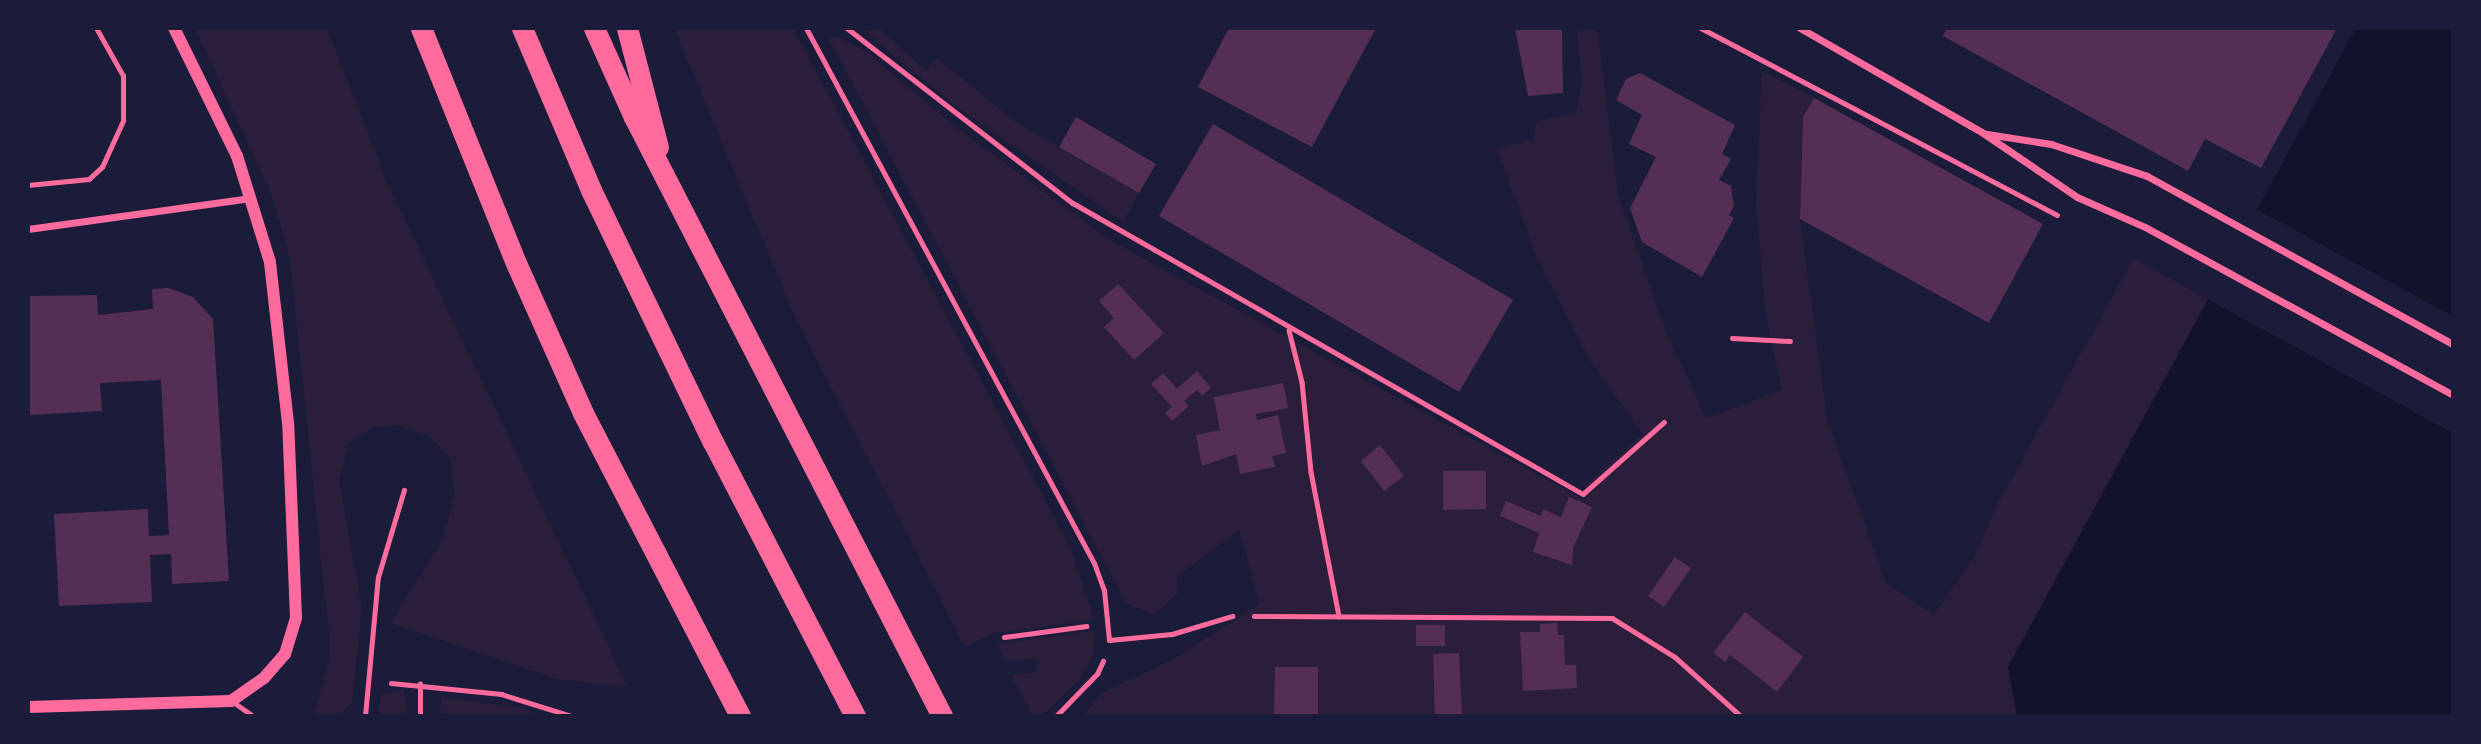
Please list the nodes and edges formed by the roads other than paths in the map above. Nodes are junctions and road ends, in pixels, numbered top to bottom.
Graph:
1 (174, 28) edge
2 (421, 28) edge
3 (522, 28) edge
4 (594, 28) edge
5 (627, 28) edge
6 (806, 28) edge
7 (1800, 28) edge
8 (1983, 133) junction
9 (666, 180) junction
10 (251, 198) junction
11 (28, 229) edge
12 (2453, 344) edge
13 (2453, 394) edge
14 (404, 490) dead end
15 (1232, 616) road end
16 (230, 701) junction
17 (28, 707) edge
18 (253, 716) edge
19 (365, 716) edge
20 (740, 716) edge
21 (855, 716) edge
22 (942, 716) edge

1 - 10 street
2 - 20 highway
3 - 21 highway
4 - 9 highway
5 - 9 highway
6 - 15 lane
7 - 8 street
8 - 12 street
8 - 13 street
9 - 22 highway
10 - 11 street
10 - 16 street
14 - 19 lane
16 - 17 street
16 - 18 lane

